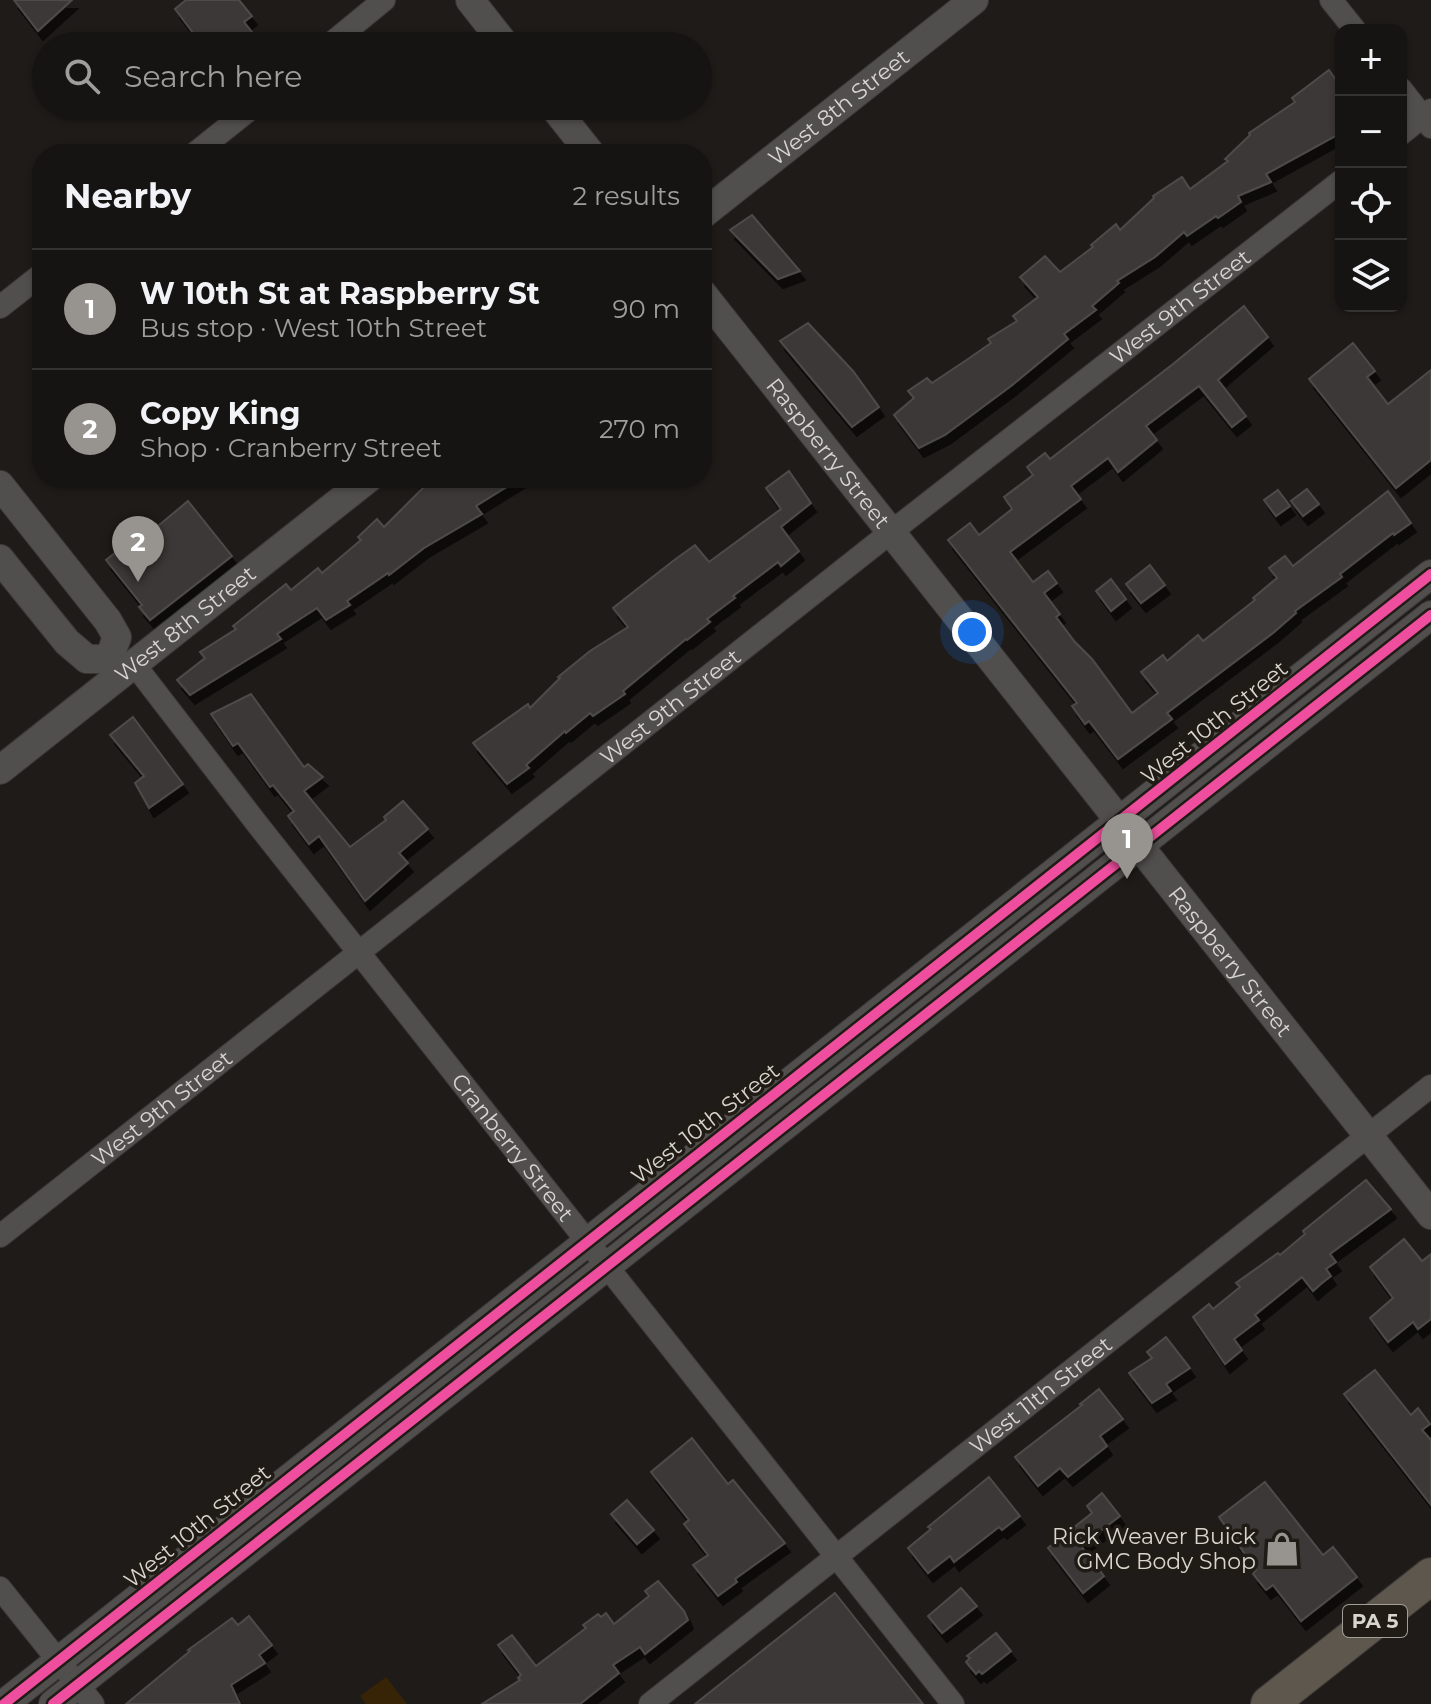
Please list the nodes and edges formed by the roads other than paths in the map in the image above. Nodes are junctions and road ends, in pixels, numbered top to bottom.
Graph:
1 (384, 0) edge
2 (470, 0) edge
3 (974, 0) edge
4 (1331, 0) edge
5 (1350, 24) edge
6 (345, 32) edge
7 (495, 32) edge
8 (1407, 95) edge
9 (1428, 118) edge
10 (236, 120) edge
11 (564, 120) edge
12 (1407, 130) edge
13 (206, 144) edge
14 (583, 144) edge
15 (1335, 186) edge
16 (712, 207) edge
17 (32, 282) edge
18 (712, 306) edge
19 (0, 307) edge
20 (0, 485) edge
21 (356, 488) edge
22 (891, 532) junction
23 (0, 559) edge
24 (1431, 574) edge
25 (1431, 615) edge
26 (121, 666) junction
27 (0, 770) edge
28 (1120, 822) junction
29 (1139, 847) junction
30 (360, 953) junction
31 (855, 1030) junction
32 (874, 1056) junction
33 (1431, 1086) edge
34 (1368, 1135) junction
35 (1431, 1215) edge
36 (0, 1236) edge
37 (588, 1240) junction
38 (609, 1266) junction
39 (324, 1451) junction
40 (344, 1475) junction
41 (836, 1557) junction
42 (1431, 1576) edge
43 (0, 1588) edge
44 (59, 1662) junction
45 (85, 1694) edge
46 (4, 1704) edge
47 (53, 1704) edge
48 (650, 1704) edge
49 (953, 1704) edge
50 (1269, 1704) edge

1 - 6 street
2 - 7 street
3 - 16 street, West 8th Street
4 - 5 street
8 - 9 street
9 - 12 street
10 - 13 street
11 - 14 street
15 - 22 street, West 9th Street
17 - 19 street
18 - 22 street, Raspberry Street
20 - 26 street
21 - 26 street, West 8th Street
22 - 28 street, Raspberry Street
22 - 30 street, West 9th Street
23 - 26 street
24 - 28 street, West 10th Street
25 - 29 street
26 - 27 street, West 8th Street
26 - 30 street, Cranberry Street
28 - 29 street, Raspberry Street
28 - 31 street, West 10th Street
29 - 32 street
29 - 34 street, Raspberry Street
30 - 36 street, West 9th Street
30 - 37 street, Cranberry Street
31 - 32 street
31 - 37 street, West 10th Street
32 - 38 street
33 - 34 street, West 11th Street
34 - 35 street, Raspberry Street
34 - 41 street, West 11th Street
37 - 38 street, Cranberry Street
37 - 39 street, West 10th Street
38 - 40 street
38 - 41 street, Cranberry Street
39 - 40 street
39 - 44 street, West 10th Street
40 - 45 street
41 - 48 street, West 11th Street
41 - 49 street, Cranberry Street
42 - 50 main road, PA 5
43 - 44 street
44 - 45 street
44 - 46 street, West 10th Street
45 - 47 street

